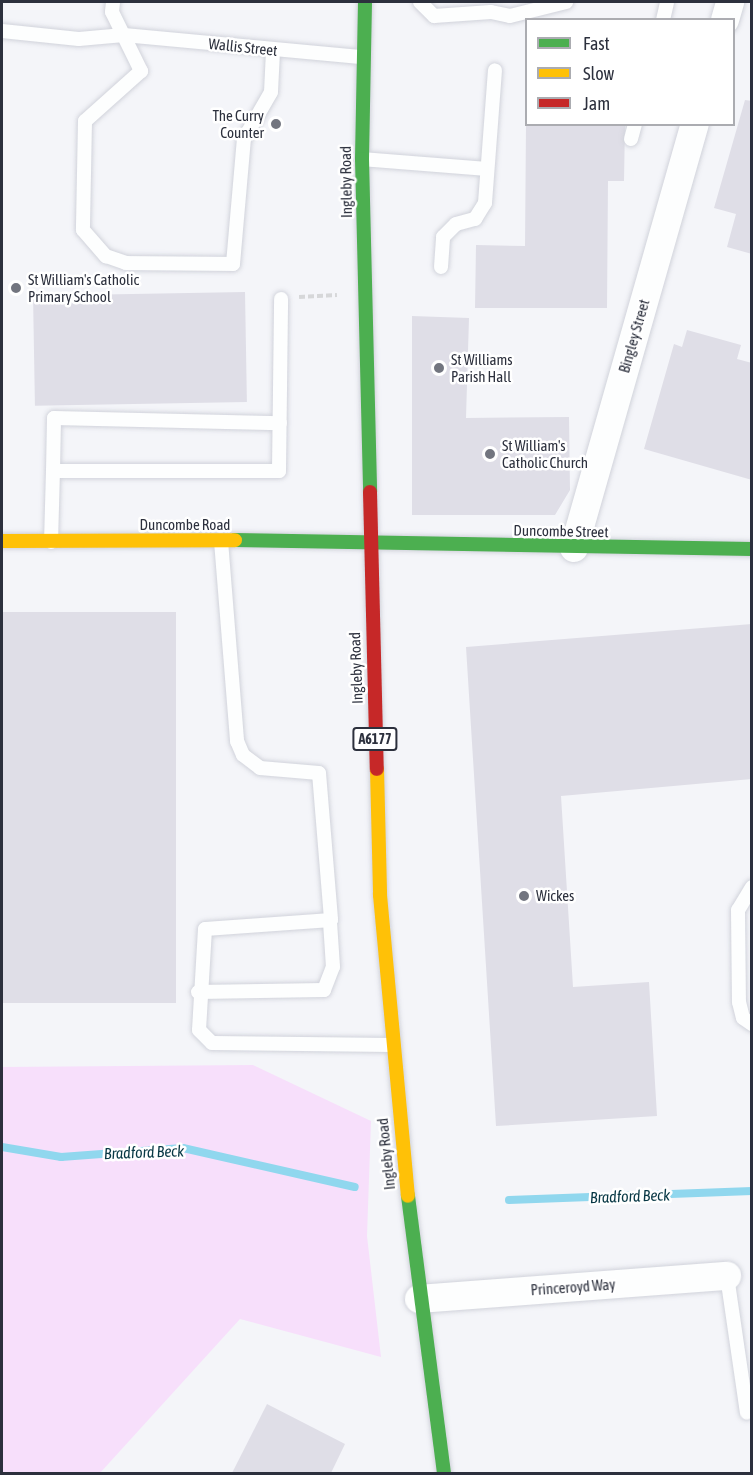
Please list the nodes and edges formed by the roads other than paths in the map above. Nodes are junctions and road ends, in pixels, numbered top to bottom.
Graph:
1 (113, 2) edge
2 (365, 2) edge
3 (420, 2) edge
4 (507, 2) edge
5 (566, 2) edge
6 (667, 2) edge
7 (730, 2) edge
8 (491, 12) junction
9 (663, 18) edge
10 (726, 18) edge
11 (2, 31) edge
12 (124, 35) junction
13 (273, 51) junction
14 (363, 57) junction
15 (495, 70) dead end
16 (634, 126) edge
17 (694, 126) edge
18 (631, 139) dead end
19 (362, 159) junction
20 (488, 169) junction
21 (441, 267) dead end
22 (281, 299) road end
23 (280, 423) junction
24 (53, 471) junction
25 (369, 540) junction
26 (221, 541) junction
27 (2, 542) edge
28 (51, 542) junction
29 (574, 548) junction
30 (752, 549) edge
31 (752, 887) edge
32 (330, 922) junction
33 (198, 992) junction
34 (752, 1024) edge
35 (392, 1045) junction
36 (727, 1276) joint
37 (419, 1299) junction
38 (747, 1413) dead end
39 (444, 1473) edge

1 - 12 lane
2 - 14 main road, Ingleby Road / A6177
3 - 8 lane
4 - 8 lane
5 - 8 lane
6 - 9 lane
7 - 10 street
11 - 12 lane, Wallis Street
12 - 13 lane, Wallis Street
12 - 13 lane
13 - 14 lane, Wallis Street
14 - 19 main road, Ingleby Road / A6177
15 - 20 lane
16 - 18 lane
17 - 29 street, Bingley Street
19 - 20 lane
19 - 25 main road, Ingleby Road / A6177
20 - 21 lane
22 - 23 lane
23 - 24 lane
23 - 24 lane
24 - 28 lane
25 - 26 main road, Duncombe Road
25 - 29 main road, Duncombe Street
25 - 35 main road, Ingleby Road / A6177
26 - 28 main road, Duncombe Road
26 - 32 lane
27 - 28 main road, Duncombe Road
29 - 30 main road, Duncombe Street
31 - 34 lane
32 - 33 lane
32 - 33 lane
33 - 35 lane
35 - 37 main road, Ingleby Road / A6177
36 - 37 street, Princeroyd Way
36 - 38 lane
37 - 39 main road, Ingleby Road / A6177

